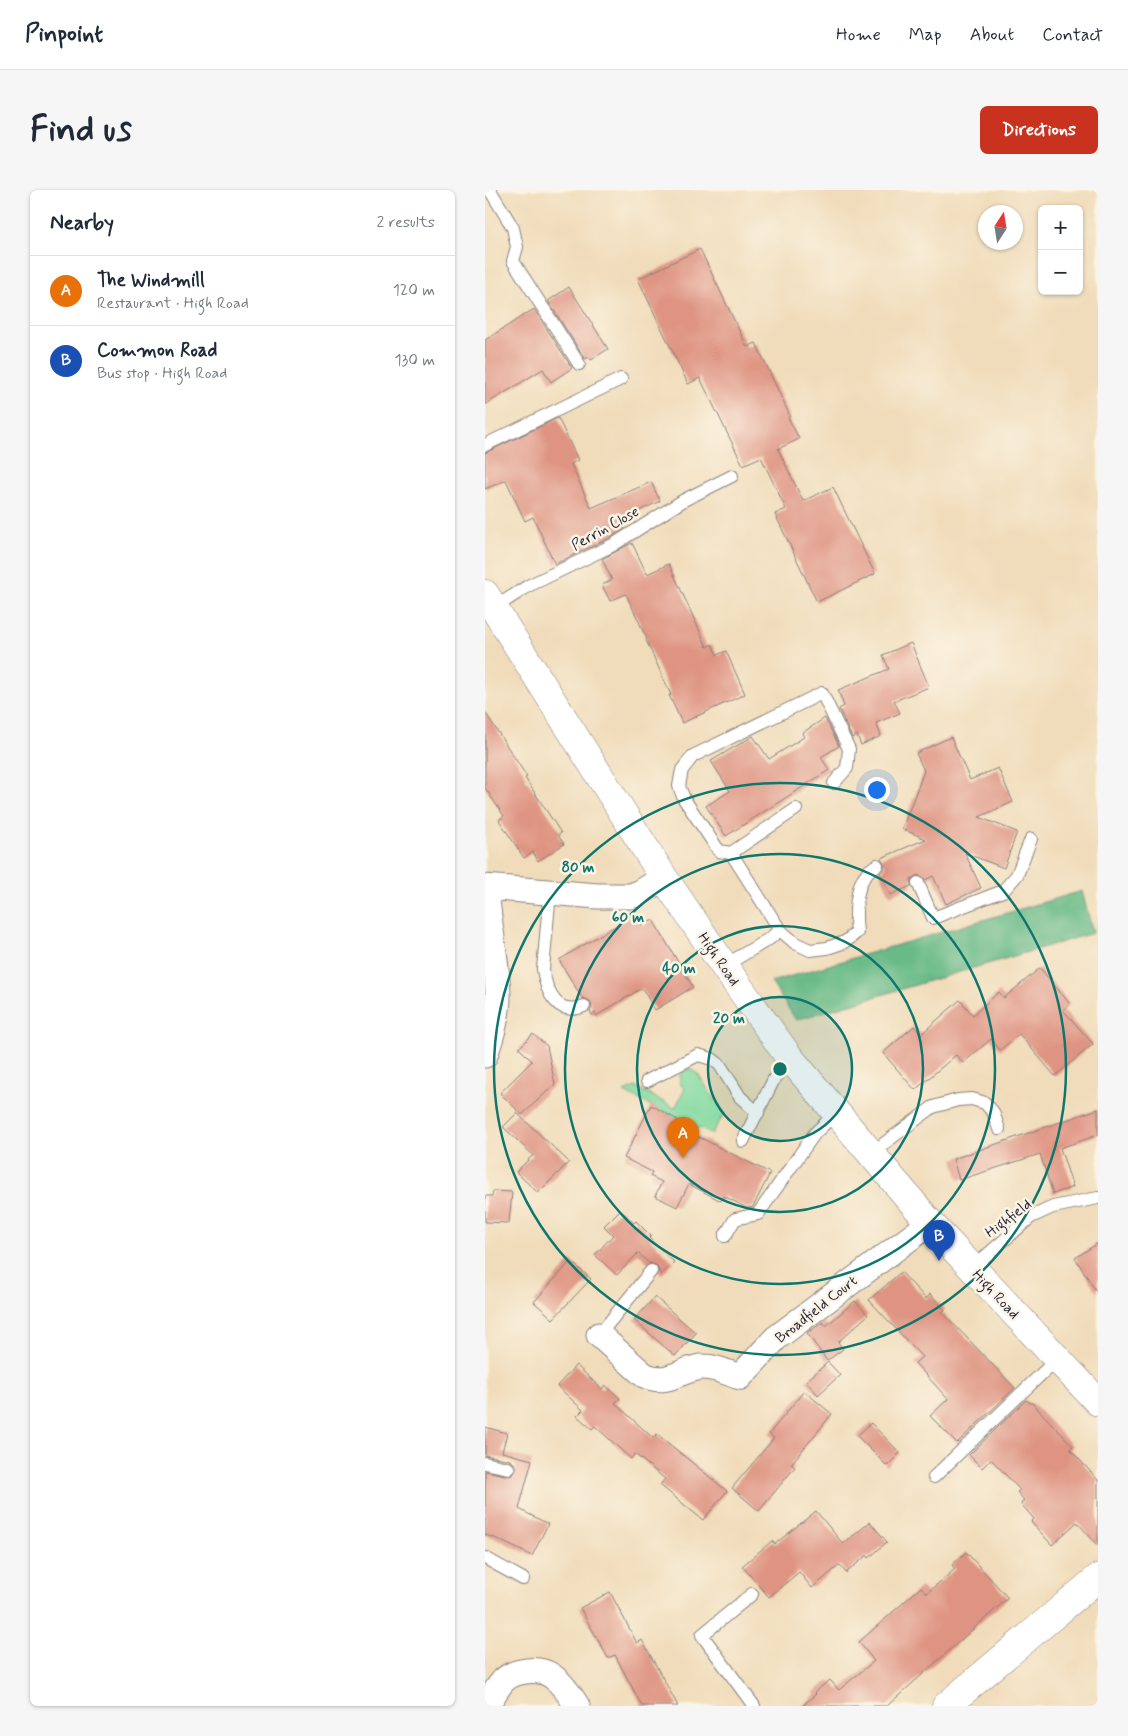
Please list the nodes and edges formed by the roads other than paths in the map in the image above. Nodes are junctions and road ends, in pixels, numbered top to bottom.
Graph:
1 (491, 190) edge
2 (579, 364) dead end
3 (621, 379) dead end
4 (485, 445) edge
5 (732, 476) dead end
6 (490, 601) edge
7 (834, 784) dead end
8 (796, 809) dead end
9 (1031, 839) dead end
10 (731, 853) junction
11 (877, 865) dead end
12 (664, 878) junction
13 (918, 883) dead end
14 (486, 887) edge
15 (550, 892) junction
16 (780, 930) junction
17 (724, 966) junction
18 (584, 1006) dead end
19 (485, 1055) edge
20 (789, 1057) junction
21 (647, 1081) dead end
22 (758, 1113) junction
23 (836, 1113) junction
24 (999, 1129) dead end
25 (743, 1141) dead end
26 (870, 1154) junction
27 (1098, 1198) edge
28 (930, 1223) junction
29 (725, 1236) dead end
30 (972, 1268) junction
31 (651, 1271) dead end
32 (599, 1334) joint
33 (1057, 1359) junction
34 (1098, 1402) edge
35 (485, 1463) edge
36 (508, 1468) dead end
37 (934, 1477) dead end
38 (485, 1558) edge
39 (1098, 1578) edge
40 (523, 1579) dead end
41 (752, 1594) dead end
42 (486, 1706) edge
43 (577, 1706) edge
44 (754, 1706) edge
45 (946, 1706) edge

1 - 2 lane
3 - 4 lane
5 - 6 lane, Perrin Close
6 - 12 main road, High Road
7 - 10 lane
8 - 10 lane
9 - 13 lane
10 - 16 lane
11 - 16 lane
12 - 15 street
12 - 17 main road, High Road
14 - 15 street
14 - 19 street
15 - 18 lane
16 - 17 lane
17 - 20 main road, High Road
20 - 22 lane
20 - 23 main road, High Road
21 - 22 lane
22 - 25 lane
23 - 26 main road, High Road
23 - 29 lane
24 - 26 lane
26 - 28 main road, High Road
27 - 30 lane, Highfield
28 - 30 main road, High Road
28 - 32 street, Broadfield Court
30 - 33 main road, High Road
31 - 32 lane
33 - 34 main road, High Road
33 - 37 lane
35 - 36 lane
38 - 40 lane
39 - 45 main road
41 - 44 lane
42 - 43 street

